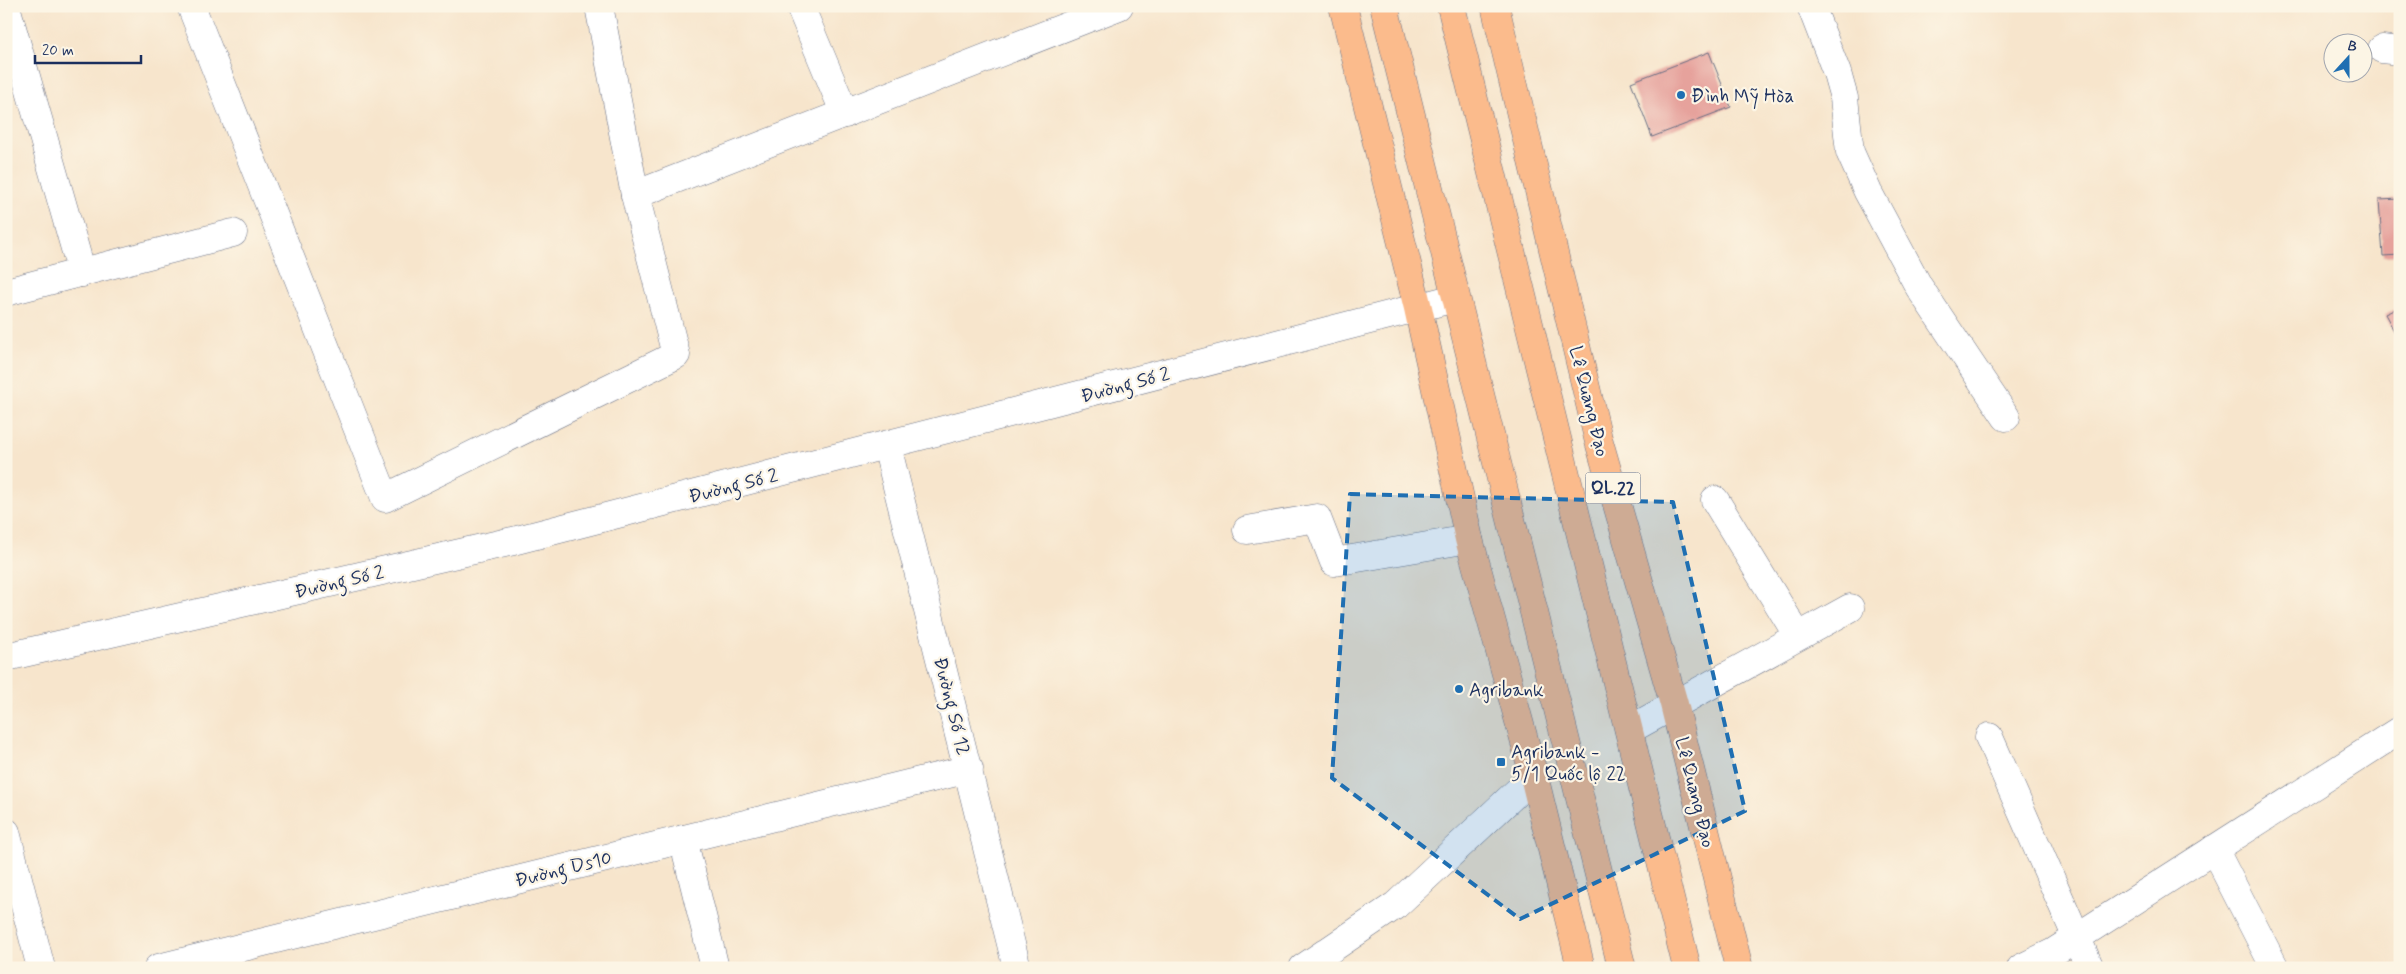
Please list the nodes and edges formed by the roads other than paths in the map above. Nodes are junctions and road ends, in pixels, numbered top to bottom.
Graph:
1 (191, 6) edge
2 (600, 6) edge
3 (800, 6) edge
4 (1119, 6) edge
5 (1343, 6) edge
6 (1384, 6) edge
7 (1451, 6) edge
8 (1495, 6) edge
9 (1811, 6) edge
10 (8, 10) dead end
11 (845, 114) junction
12 (634, 195) junction
13 (233, 233) dead end
14 (82, 273) junction
15 (6, 292) edge
16 (1456, 298) junction
17 (1418, 308) junction
18 (2006, 417) dead end
19 (888, 446) junction
20 (1715, 500) dead end
21 (1246, 530) dead end
22 (1469, 539) junction
23 (1850, 608) dead end
24 (1798, 636) junction
25 (6, 657) edge
26 (1674, 704) junction
27 (1629, 730) junction
28 (2400, 730) edge
29 (1989, 737) dead end
30 (969, 769) junction
31 (1534, 776) junction
32 (6, 832) edge
33 (682, 839) junction
34 (2214, 849) junction
35 (2076, 938) junction
36 (41, 968) edge
37 (158, 968) edge
38 (715, 968) edge
39 (1017, 968) edge
40 (1303, 968) edge
41 (1581, 968) edge
42 (1622, 968) edge
43 (1687, 968) edge
44 (1739, 968) edge
45 (2021, 968) edge
46 (2090, 968) edge
47 (2274, 968) edge

1 - 12 street
2 - 12 street
3 - 11 street
4 - 11 street
5 - 17 highway
6 - 16 highway
7 - 27 highway, QL.22
8 - 26 highway, Lê Quang Đạo / QL.22
9 - 18 street
10 - 14 street
11 - 12 street
13 - 14 street
14 - 15 street
16 - 17 street, Đường Số 2
16 - 42 highway
17 - 19 street, Đường Số 2
17 - 22 highway
19 - 25 street, Đường Số 2
19 - 30 street, Đường Số 12
20 - 24 street
21 - 22 street
22 - 31 highway
23 - 24 street
24 - 26 street
26 - 27 street
26 - 44 highway, Lê Quang Đạo / QL.22
27 - 43 highway, QL.22
28 - 34 street
29 - 35 street
30 - 33 street, Đường Ds10
30 - 39 street, Đường Số 12
31 - 40 street
31 - 41 highway
32 - 36 street
33 - 37 street, Đường Ds10
33 - 38 street
34 - 35 street
34 - 47 street
35 - 45 street
35 - 46 street

